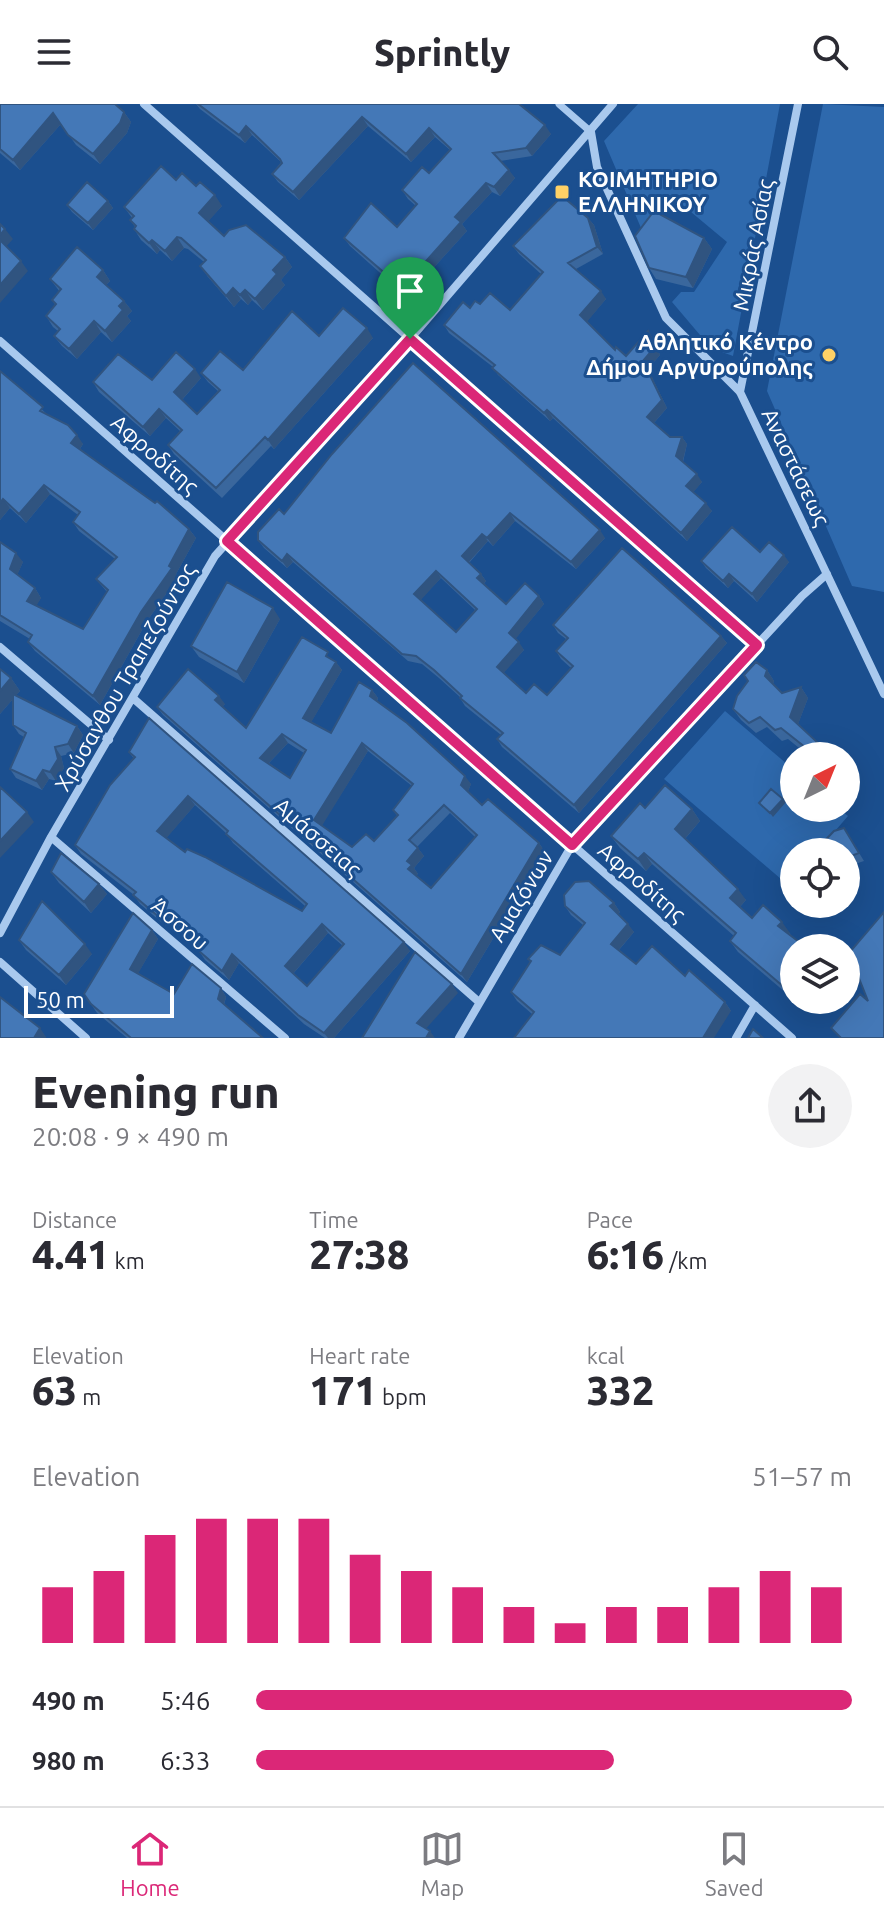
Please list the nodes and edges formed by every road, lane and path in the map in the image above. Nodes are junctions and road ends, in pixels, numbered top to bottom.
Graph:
1 (144, 104) edge
2 (559, 104) edge
3 (614, 104) edge
4 (798, 104) edge
5 (591, 132) junction
6 (410, 339) junction
7 (0, 341) edge
8 (740, 392) junction
9 (227, 541) junction
10 (827, 574) junction
11 (757, 645) junction
12 (0, 647) edge
13 (884, 694) edge
14 (134, 699) junction
15 (109, 740) junction
16 (51, 837) junction
17 (572, 845) junction
18 (0, 933) edge
19 (0, 962) edge
20 (479, 1002) junction
21 (755, 1005) junction
22 (86, 1038) edge
23 (285, 1038) edge
24 (459, 1038) edge
25 (736, 1038) edge
26 (792, 1038) edge

1 - 6 street
2 - 5 street
3 - 5 street
4 - 8 street, Μικράς Ασίας
5 - 6 street, Χρύσανθου Τραπεζούντος
5 - 8 street, Αναστάσεως
6 - 9 street, Χρύσανθου Τραπεζούντος
6 - 11 street
7 - 9 street, Αφροδίτης
8 - 10 street, Αναστάσεως
9 - 14 street, Χρύσανθου Τραπεζούντος
9 - 17 street, Αφροδίτης
10 - 11 street, Αμαζόνων
10 - 13 street, Αναστάσεως
11 - 17 street, Αμαζόνων
12 - 15 street
14 - 15 street, Χρύσανθου Τραπεζούντος
14 - 20 street, Αμάσσειας
15 - 16 street, Χρύσανθου Τραπεζούντος
16 - 18 street, Χρύσανθου Τραπεζούντος
16 - 23 street, Άσσου
17 - 20 street, Αμαζόνων
17 - 21 street, Αφροδίτης
19 - 22 street
20 - 24 street, Αμαζόνων
21 - 25 street
21 - 26 street, Αφροδίτης

